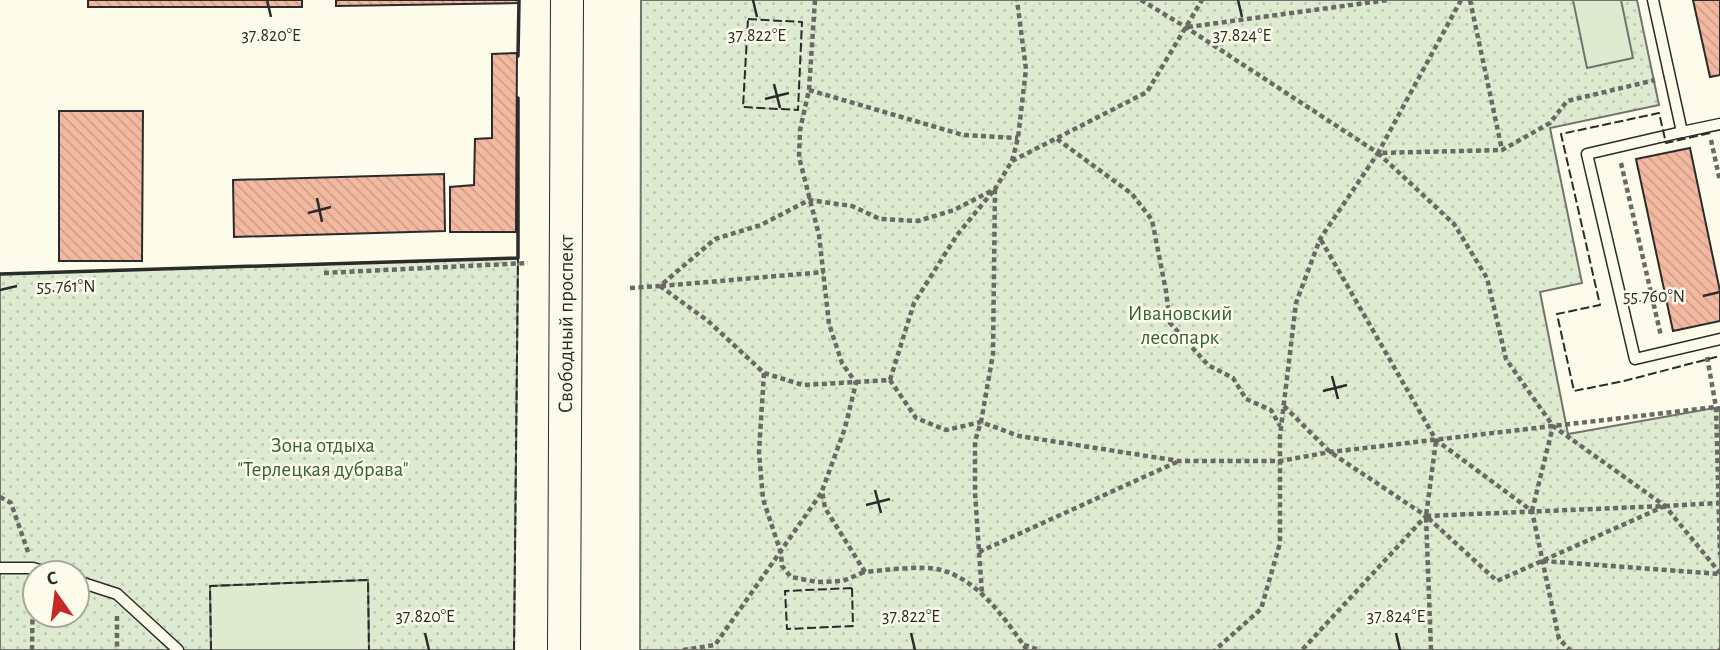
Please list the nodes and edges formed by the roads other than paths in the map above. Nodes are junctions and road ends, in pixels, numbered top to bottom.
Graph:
1 (567, 0) edge
2 (1653, 0) edge
3 (1720, 124) edge
4 (1682, 132) junction
5 (1720, 339) edge
6 (0, 568) edge
7 (21, 568) edge
8 (91, 586) edge
9 (178, 650) edge
10 (564, 650) edge

1 - 10 main road, Свободный проспект
2 - 4 lane
3 - 4 lane
4 - 5 lane
6 - 7 lane
8 - 9 lane

